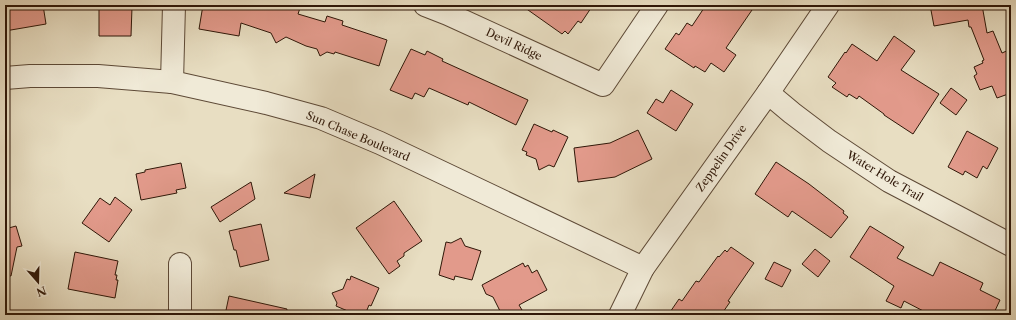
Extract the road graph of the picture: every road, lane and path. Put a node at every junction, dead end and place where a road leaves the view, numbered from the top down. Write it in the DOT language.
graph roads {
  1 [pos="174,5"];
  2 [pos="425,5"];
  3 [pos="657,5"];
  4 [pos="828,5"];
  5 [pos="5,78"];
  6 [pos="172,82"];
  7 [pos="768,93"];
  8 [pos="1009,239"];
  9 [pos="180,264"];
  10 [pos="643,268"];
  11 [pos="180,315"];
  12 [pos="620,315"];
  1 -- 6 [label="street"];
  2 -- 3 [label="street, Devil Ridge"];
  4 -- 7 [label="street, Zeppelin Drive"];
  5 -- 6 [label="street, Sun Chase Boulevard"];
  6 -- 10 [label="street, Sun Chase Boulevard"];
  7 -- 8 [label="street, Water Hole Trail"];
  7 -- 10 [label="street, Zeppelin Drive"];
  9 -- 11 [label="street"];
  10 -- 12 [label="street, Zeppelin Drive"];
}
